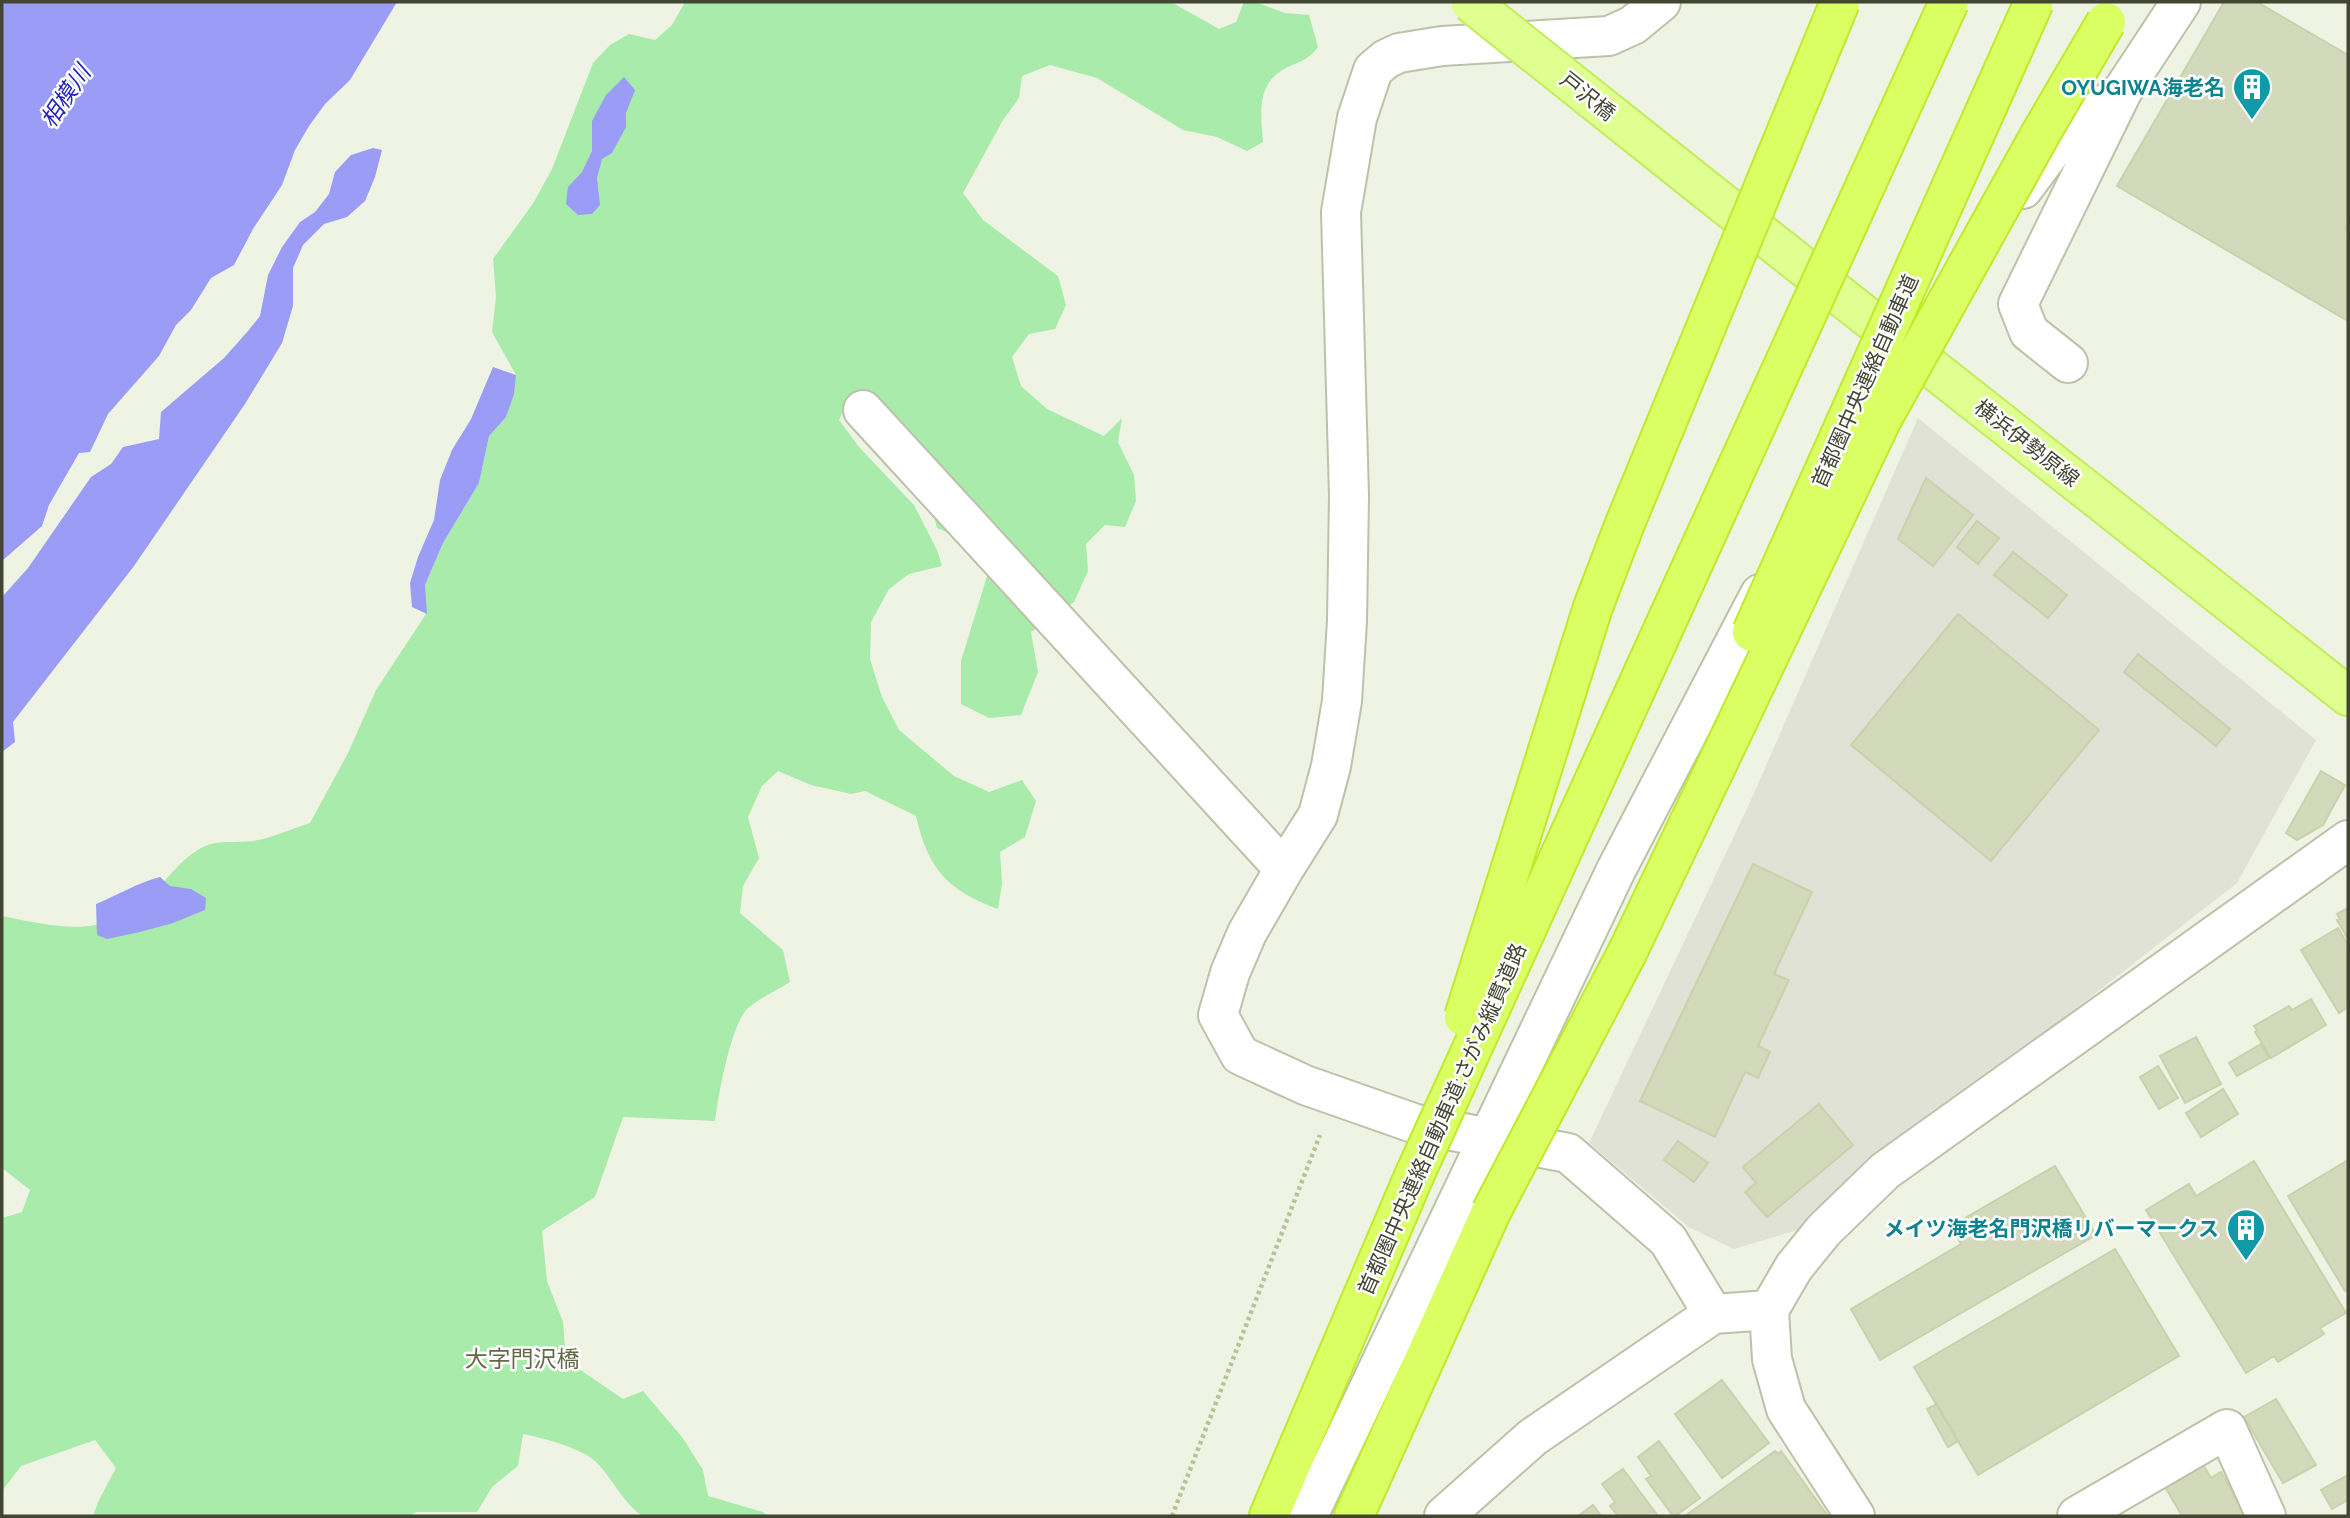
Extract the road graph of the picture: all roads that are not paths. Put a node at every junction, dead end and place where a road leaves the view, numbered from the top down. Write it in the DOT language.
graph roads {
  1 [pos="1470,2"];
  2 [pos="1661,2"];
  3 [pos="1840,2"];
  4 [pos="1949,2"];
  5 [pos="2034,2"];
  6 [pos="2120,2"];
  7 [pos="2181,2"];
  8 [pos="2123,90"];
  9 [pos="1706,190"];
  10 [pos="1909,348"];
  11 [pos="2068,363"];
  12 [pos="863,410"];
  13 [pos="2348,696"];
  14 [pos="2348,840"];
  15 [pos="1284,869"];
  16 [pos="1487,1138"];
  17 [pos="1414,1176"];
  18 [pos="1490,1212"];
  19 [pos="1769,1310"];
  20 [pos="1713,1314"];
  21 [pos="1269,1516"];
  22 [pos="1308,1516"];
  23 [pos="1354,1516"];
  24 [pos="1444,1516"];
  25 [pos="1856,1516"];
  26 [pos="2077,1516"];
  27 [pos="2266,1516"];
  1 -- 9 [label="main road, 戸沢橋, bridge"];
  2 -- 15 [label="street"];
  3 -- 17 [label="highway, bridge"];
  4 -- 17 [label="highway, 首都圏中央連絡自動車道;さがみ縦貫道路, bridge"];
  5 -- 18 [label="highway, 首都圏中央連絡自動車道, bridge"];
  6 -- 18 [label="highway, bridge"];
  7 -- 8 [label="street"];
  8 -- 10 [label="street"];
  8 -- 11 [label="street"];
  9 -- 10 [label="main road, 横浜伊勢原線"];
  10 -- 13 [label="main road, 横浜伊勢原線"];
  10 -- 16 [label="street"];
  12 -- 15 [label="street"];
  14 -- 19 [label="street"];
  15 -- 16 [label="street"];
  16 -- 20 [label="street"];
  16 -- 22 [label="street"];
  17 -- 21 [label="highway, 首都圏中央連絡自動車道;さがみ縦貫道路"];
  18 -- 23 [label="highway"];
  19 -- 20 [label="street"];
  19 -- 25 [label="street"];
  20 -- 24 [label="street"];
  26 -- 27 [label="street"];
}
